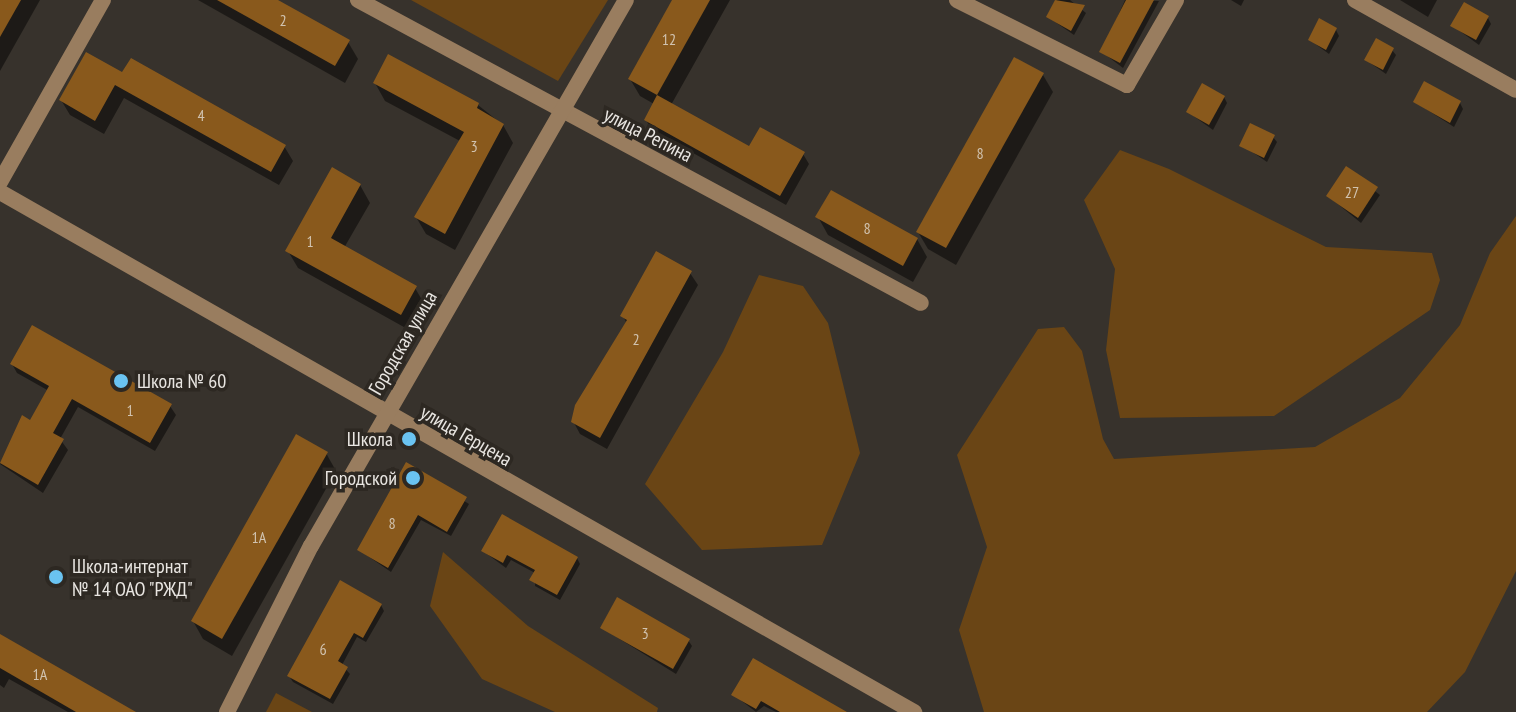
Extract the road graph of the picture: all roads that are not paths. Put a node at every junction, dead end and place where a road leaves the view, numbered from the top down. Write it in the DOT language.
graph roads {
  1 [pos="103,0"];
  2 [pos="358,0"];
  3 [pos="626,0"];
  4 [pos="957,0"];
  5 [pos="1176,0"];
  6 [pos="1355,0"];
  7 [pos="1516,90"];
  8 [pos="561,112"];
  9 [pos="0,182"];
  10 [pos="0,192"];
  11 [pos="921,303"];
  12 [pos="386,413"];
  13 [pos="227,712"];
  14 [pos="914,712"];
  1 -- 9 [label="street"];
  2 -- 8 [label="street, улица Репина"];
  3 -- 8 [label="street, Городская улица"];
  4 -- 5 [label="street"];
  6 -- 7 [label="street"];
  8 -- 11 [label="street, улица Репина"];
  8 -- 12 [label="street, Городская улица"];
  10 -- 12 [label="street, улица Герцена"];
  12 -- 13 [label="street, Городская улица"];
  12 -- 14 [label="street, улица Герцена"];
}
